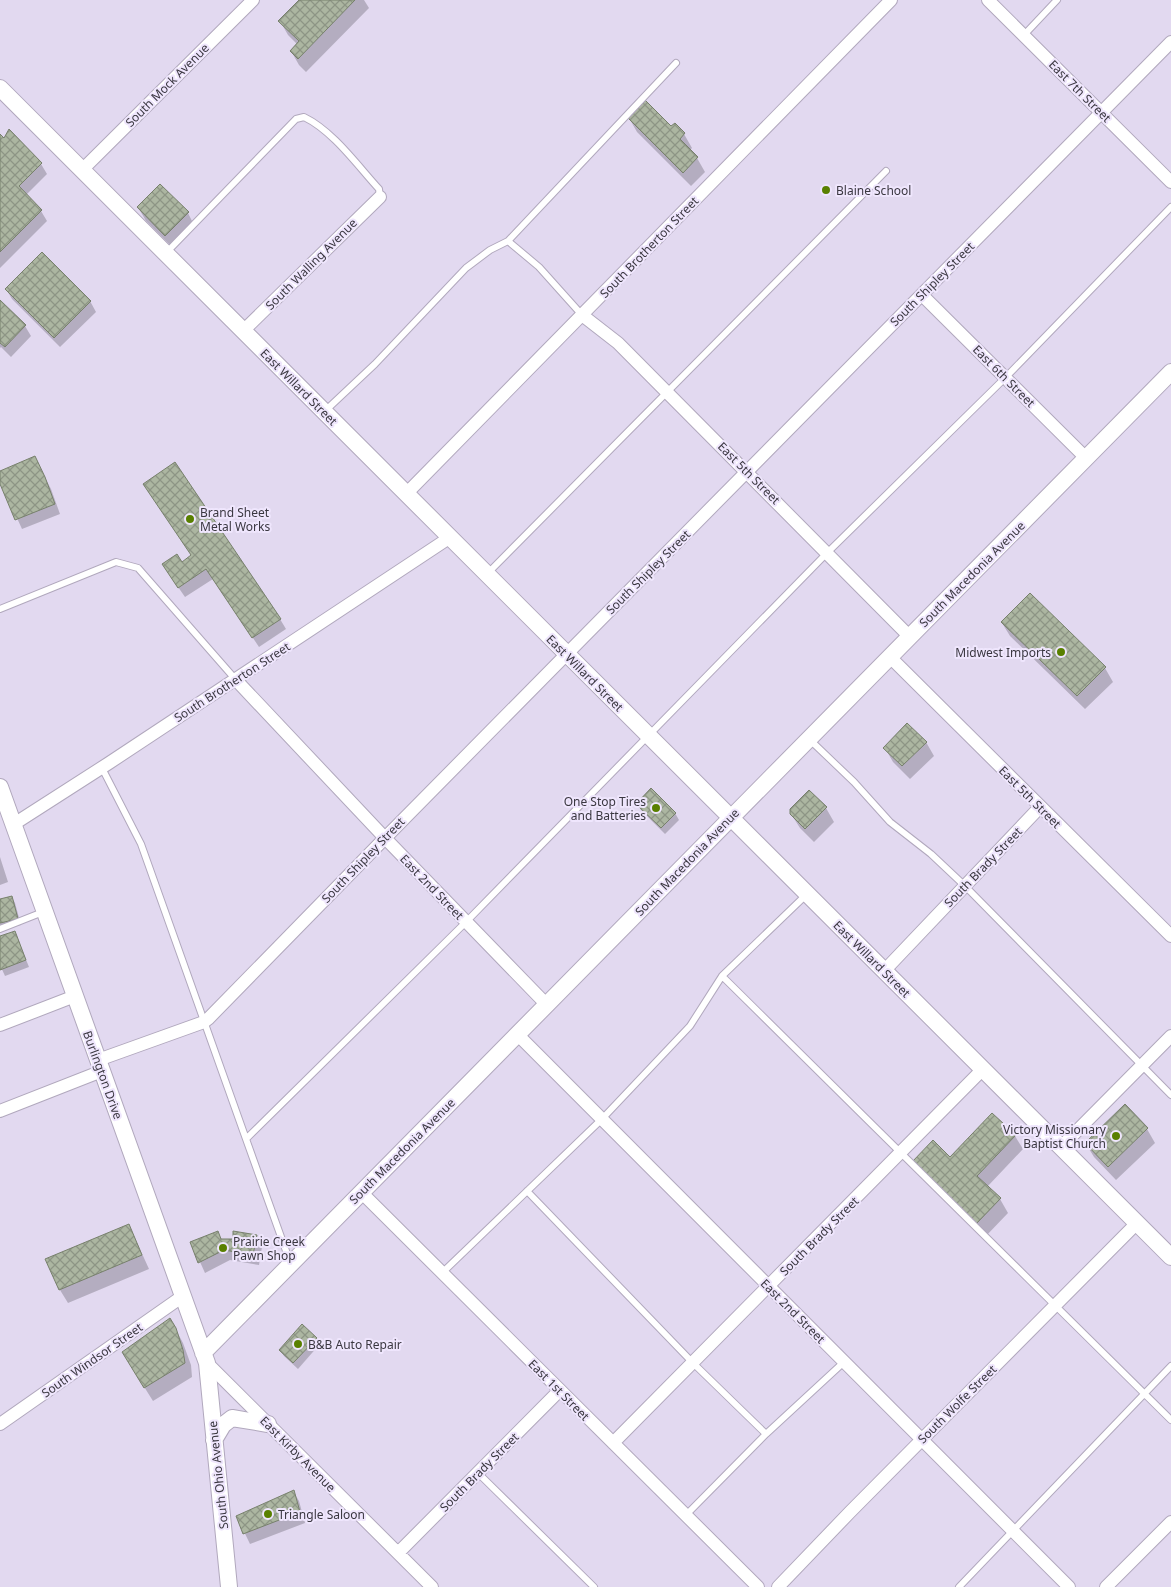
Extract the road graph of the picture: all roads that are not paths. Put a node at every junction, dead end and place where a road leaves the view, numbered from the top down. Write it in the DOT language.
graph roads {
  1 [pos="253,0"];
  2 [pos="891,0"];
  3 [pos="988,0"];
  4 [pos="1057,0"];
  5 [pos="1024,35"];
  6 [pos="1171,42"];
  7 [pos="676,63"];
  8 [pos="0,88"];
  9 [pos="1101,112"];
  10 [pos="82,170"];
  11 [pos="886,171"];
  12 [pos="1171,182"];
  13 [pos="380,197"];
  14 [pos="1171,207"];
  15 [pos="508,241"];
  16 [pos="165,254"];
  17 [pos="922,295"];
  18 [pos="582,315"];
  19 [pos="243,331"];
  20 [pos="1171,372"];
  21 [pos="1006,377"];
  22 [pos="668,392"];
  23 [pos="324,412"];
  24 [pos="1086,458"];
  25 [pos="747,471"];
  26 [pos="406,494"];
  27 [pos="449,538"];
  28 [pos="827,553"];
  29 [pos="486,574"];
  30 [pos="0,609"];
  31 [pos="910,637"];
  32 [pos="567,654"];
  33 [pos="890,657"];
  34 [pos="236,680"];
  35 [pos="649,736"];
  36 [pos="809,739"];
  37 [pos="102,768"];
  38 [pos="0,787"];
  39 [pos="1040,807"];
  40 [pos="731,818"];
  41 [pos="8,820"];
  42 [pos="384,838"];
  43 [pos="965,886"];
  44 [pos="807,894"];
  45 [pos="45,911"];
  46 [pos="466,922"];
  47 [pos="0,929"];
  48 [pos="1171,936"];
  49 [pos="884,971"];
  50 [pos="722,976"];
  51 [pos="75,996"];
  52 [pos="547,1005"];
  53 [pos="204,1022"];
  54 [pos="0,1025"];
  55 [pos="517,1034"];
  56 [pos="1171,1036"];
  57 [pos="1142,1065"];
  58 [pos="100,1066"];
  59 [pos="982,1070"];
  60 [pos="1171,1095"];
  61 [pos="0,1111"];
  62 [pos="602,1119"];
  63 [pos="246,1139"];
  64 [pos="1061,1146"];
  65 [pos="901,1153"];
  66 [pos="526,1191"];
  67 [pos="361,1192"];
  68 [pos="1137,1223"];
  69 [pos="1171,1257"];
  70 [pos="290,1264"];
  71 [pos="442,1273"];
  72 [pos="769,1286"];
  73 [pos="184,1296"];
  74 [pos="1055,1305"];
  75 [pos="205,1358"];
  76 [pos="844,1362"];
  77 [pos="693,1363"];
  78 [pos="1171,1366"];
  79 [pos="560,1390"];
  80 [pos="1145,1394"];
  81 [pos="1171,1420"];
  82 [pos="0,1424"];
  83 [pos="268,1424"];
  84 [pos="766,1434"];
  85 [pos="214,1440"];
  86 [pos="922,1440"];
  87 [pos="613,1443"];
  88 [pos="478,1472"];
  89 [pos="686,1515"];
  90 [pos="1171,1522"];
  91 [pos="1012,1531"];
  92 [pos="398,1554"];
  93 [pos="229,1587"];
  94 [pos="432,1587"];
  95 [pos="594,1587"];
  96 [pos="758,1587"];
  97 [pos="778,1587"];
  98 [pos="958,1587"];
  99 [pos="1069,1587"];
  100 [pos="1106,1587"];
  1 -- 10 [label="street, South Mock Avenue"];
  2 -- 18 [label="street, South Brotherton Street"];
  3 -- 5 [label="street, East 7th Street"];
  4 -- 5 [label="lane"];
  5 -- 9 [label="street, East 7th Street"];
  6 -- 9 [label="street, South Shipley Street"];
  7 -- 15 [label="lane"];
  8 -- 10 [label="street, East Willard Street"];
  9 -- 12 [label="street, East 7th Street"];
  9 -- 17 [label="street, South Shipley Street"];
  10 -- 16 [label="street, East Willard Street"];
  11 -- 22 [label="lane"];
  13 -- 16 [label="lane"];
  13 -- 19 [label="street, South Walling Avenue"];
  14 -- 21 [label="lane"];
  15 -- 18 [label="lane"];
  15 -- 23 [label="lane"];
  16 -- 19 [label="street, East Willard Street"];
  17 -- 21 [label="street, East 6th Street"];
  17 -- 25 [label="street, South Shipley Street"];
  18 -- 22 [label="street, East 5th Street"];
  18 -- 26 [label="street, South Brotherton Street"];
  19 -- 23 [label="street, East Willard Street"];
  20 -- 24 [label="street, South Macedonia Avenue"];
  21 -- 24 [label="street, East 6th Street"];
  21 -- 28 [label="lane"];
  22 -- 25 [label="street, East 5th Street"];
  22 -- 29 [label="lane"];
  23 -- 26 [label="street, East Willard Street"];
  24 -- 31 [label="street, South Macedonia Avenue"];
  25 -- 28 [label="street, East 5th Street"];
  25 -- 32 [label="street, South Shipley Street"];
  26 -- 27 [label="street, East Willard Street"];
  27 -- 29 [label="street, East Willard Street"];
  27 -- 34 [label="street, South Brotherton Street"];
  28 -- 31 [label="street, East 5th Street"];
  28 -- 35 [label="lane"];
  29 -- 32 [label="street, East Willard Street"];
  30 -- 34 [label="lane"];
  31 -- 33 [label="street, South Macedonia Avenue"];
  32 -- 35 [label="street, East Willard Street"];
  32 -- 42 [label="street, South Shipley Street"];
  33 -- 36 [label="street, South Macedonia Avenue"];
  33 -- 39 [label="street, East 5th Street"];
  34 -- 37 [label="street, South Brotherton Street"];
  34 -- 42 [label="street, East 2nd Street"];
  35 -- 40 [label="street, East Willard Street"];
  35 -- 46 [label="lane"];
  36 -- 40 [label="street, South Macedonia Avenue"];
  36 -- 43 [label="lane"];
  37 -- 41 [label="street, South Brotherton Street"];
  37 -- 53 [label="lane"];
  38 -- 41 [label="street, Burlington Drive"];
  39 -- 43 [label="street, South Brady Street"];
  39 -- 48 [label="street, East 5th Street"];
  40 -- 44 [label="street, East Willard Street"];
  40 -- 52 [label="street, South Macedonia Avenue"];
  41 -- 45 [label="street, Burlington Drive"];
  42 -- 46 [label="street, East 2nd Street"];
  42 -- 53 [label="street, South Shipley Street"];
  43 -- 49 [label="street, South Brady Street"];
  43 -- 57 [label="lane"];
  44 -- 49 [label="street, East Willard Street"];
  44 -- 50 [label="lane"];
  45 -- 47 [label="lane"];
  45 -- 51 [label="street, Burlington Drive"];
  46 -- 52 [label="street, East 2nd Street"];
  46 -- 63 [label="lane"];
  49 -- 59 [label="street, East Willard Street"];
  50 -- 62 [label="lane"];
  50 -- 65 [label="lane"];
  51 -- 54 [label="street"];
  51 -- 58 [label="street, Burlington Drive"];
  52 -- 55 [label="street, South Macedonia Avenue"];
  53 -- 58 [label="street, South Shipley Street"];
  53 -- 63 [label="lane"];
  55 -- 62 [label="street, East 2nd Street"];
  55 -- 67 [label="street, South Macedonia Avenue"];
  56 -- 57 [label="street"];
  57 -- 60 [label="lane"];
  57 -- 64 [label="street"];
  58 -- 61 [label="street, South Shipley Street"];
  58 -- 73 [label="street, Burlington Drive"];
  59 -- 64 [label="street, East Willard Street"];
  59 -- 65 [label="street, South Brady Street"];
  62 -- 66 [label="lane"];
  62 -- 72 [label="street, East 2nd Street"];
  63 -- 70 [label="lane"];
  64 -- 68 [label="street, East Willard Street"];
  65 -- 72 [label="street, South Brady Street"];
  65 -- 74 [label="lane"];
  66 -- 71 [label="lane"];
  66 -- 77 [label="lane"];
  67 -- 70 [label="street, South Macedonia Avenue"];
  67 -- 71 [label="street, East 1st Street"];
  68 -- 69 [label="street, East Willard Street"];
  68 -- 74 [label="street, South Wolfe Street"];
  70 -- 75 [label="street, South Macedonia Avenue"];
  71 -- 79 [label="street, East 1st Street"];
  72 -- 76 [label="street, East 2nd Street"];
  72 -- 77 [label="street, South Brady Street"];
  73 -- 75 [label="street, Burlington Drive"];
  73 -- 82 [label="street, South Windsor Street"];
  74 -- 80 [label="lane"];
  74 -- 86 [label="street, South Wolfe Street"];
  75 -- 83 [label="street, East Kirby Avenue"];
  75 -- 85 [label="street, South Ohio Avenue"];
  76 -- 84 [label="lane"];
  76 -- 86 [label="street, East 2nd Street"];
  77 -- 84 [label="lane"];
  77 -- 87 [label="street, South Brady Street"];
  78 -- 80 [label="lane"];
  79 -- 87 [label="street, East 1st Street"];
  79 -- 88 [label="street, South Brady Street"];
  80 -- 81 [label="lane"];
  80 -- 91 [label="lane"];
  83 -- 85 [label="street"];
  83 -- 92 [label="street, East Kirby Avenue"];
  84 -- 89 [label="lane"];
  85 -- 93 [label="street, South Ohio Avenue"];
  86 -- 91 [label="street, East 2nd Street"];
  86 -- 97 [label="street, South Wolfe Street"];
  87 -- 89 [label="street, East 1st Street"];
  88 -- 92 [label="street, South Brady Street"];
  88 -- 95 [label="lane"];
  89 -- 96 [label="street, East 1st Street"];
  90 -- 100 [label="street"];
  91 -- 98 [label="lane"];
  91 -- 99 [label="street, East 2nd Street"];
  92 -- 94 [label="street, East Kirby Avenue"];
}
